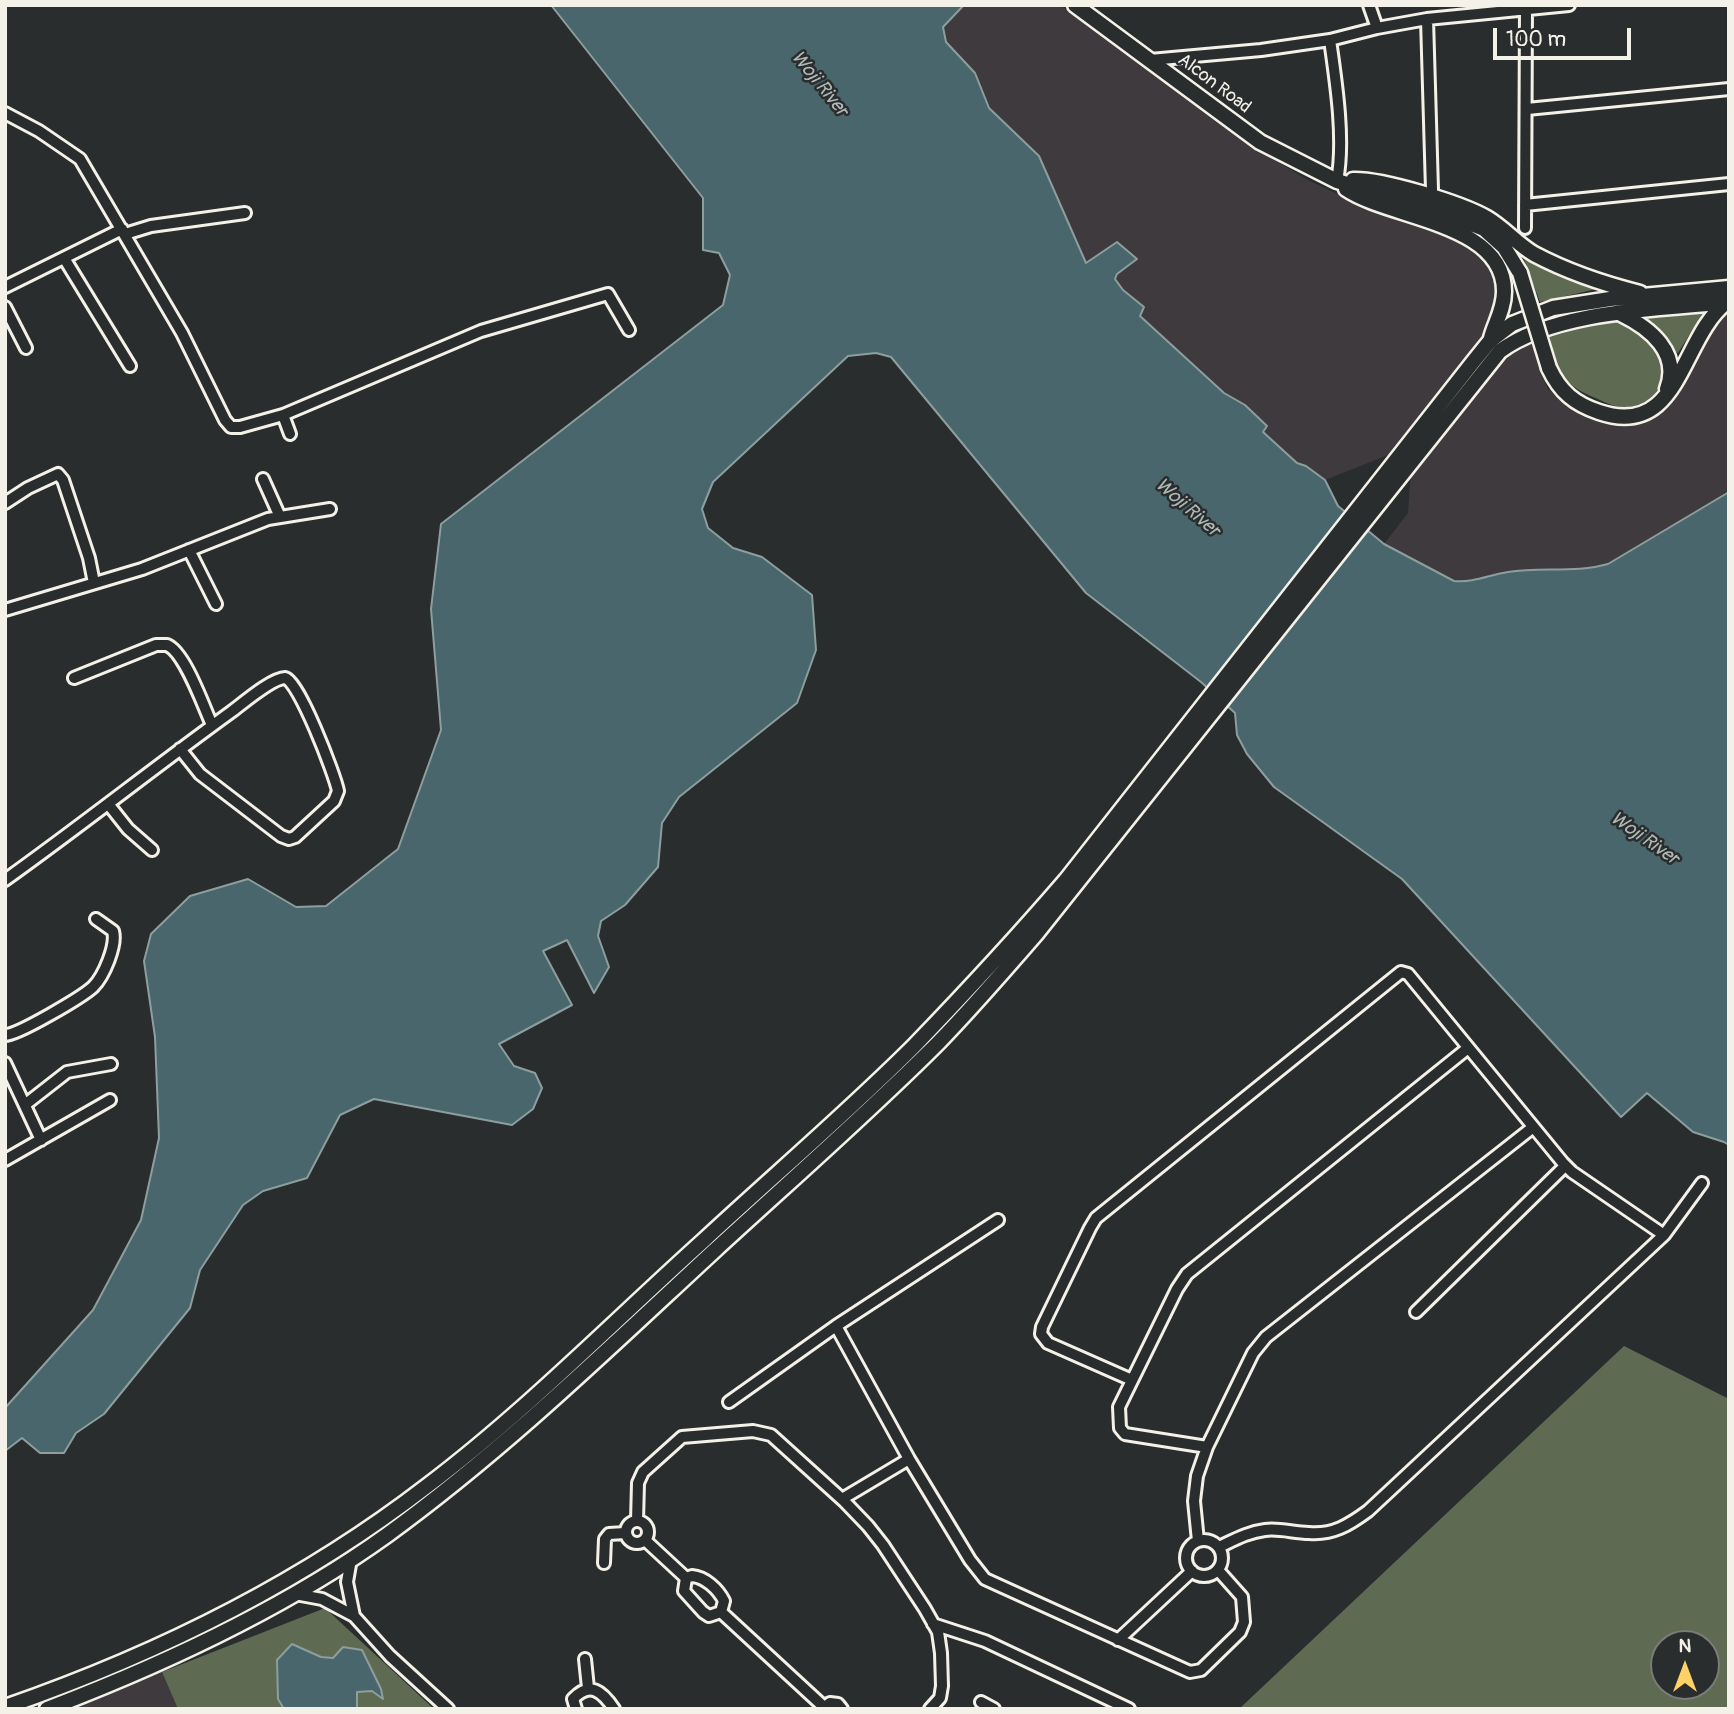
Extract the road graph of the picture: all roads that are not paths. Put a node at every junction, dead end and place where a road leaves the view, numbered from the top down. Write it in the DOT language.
graph roads {
  1 [pos="1075,5"];
  2 [pos="1369,5"];
  3 [pos="1569,5"];
  4 [pos="1510,8"];
  5 [pos="1526,9"];
  6 [pos="1427,19"];
  7 [pos="1377,28"];
  8 [pos="1330,40"];
  9 [pos="1150,60"];
  10 [pos="1729,89"];
  11 [pos="1527,109"];
  12 [pos="5,113"];
  13 [pos="1338,181"];
  14 [pos="1729,184"];
  15 [pos="1432,190"];
  16 [pos="1525,205"];
  17 [pos="245,214"];
  18 [pos="1525,228"];
  19 [pos="124,232"];
  20 [pos="64,258"];
  21 [pos="5,287"];
  22 [pos="1652,296"];
  23 [pos="1728,297"];
  24 [pos="5,307"];
  25 [pos="1619,314"];
  26 [pos="629,330"];
  27 [pos="1490,341"];
  28 [pos="26,348"];
  29 [pos="130,366"];
  30 [pos="1662,401"];
  31 [pos="283,415"];
  32 [pos="290,434"];
  33 [pos="1405,459"];
  34 [pos="263,479"];
  35 [pos="5,503"];
  36 [pos="330,509"];
  37 [pos="280,517"];
  38 [pos="189,550"];
  39 [pos="94,583"];
  40 [pos="216,604"];
  41 [pos="5,610"];
  42 [pos="74,678"];
  43 [pos="1199,719"];
  44 [pos="212,725"];
  45 [pos="180,749"];
  46 [pos="109,805"];
  47 [pos="152,850"];
  48 [pos="5,880"];
  49 [pos="96,919"];
  50 [pos="5,1035"];
  51 [pos="1468,1048"];
  52 [pos="5,1063"];
  53 [pos="111,1064"];
  54 [pos="110,1100"];
  55 [pos="26,1104"];
  56 [pos="1532,1128"];
  57 [pos="41,1140"];
  58 [pos="5,1160"];
  59 [pos="1565,1166"];
  60 [pos="1702,1183"];
  61 [pos="998,1220"];
  62 [pos="1664,1235"];
  63 [pos="1416,1312"];
  64 [pos="836,1326"];
  65 [pos="1132,1380"];
  66 [pos="729,1402"];
  67 [pos="1207,1447"];
  68 [pos="909,1459"];
  69 [pos="842,1499"];
  70 [pos="637,1521"];
  71 [pos="625,1533"];
  72 [pos="645,1540"];
  73 [pos="1198,1542"];
  74 [pos="1219,1547"];
  75 [pos="351,1559"];
  76 [pos="604,1563"];
  77 [pos="1218,1570"];
  78 [pos="1192,1571"];
  79 [pos="686,1578"];
  80 [pos="295,1594"];
  81 [pos="721,1612"];
  82 [pos="354,1616"];
  83 [pos="933,1623"];
  84 [pos="1118,1640"];
  85 [pos="585,1659"];
  86 [pos="588,1688"];
  87 [pos="981,1702"];
  88 [pos="5,1707"];
  89 [pos="823,1708"];
  90 [pos="47,1709"];
  91 [pos="448,1709"];
  92 [pos="576,1709"];
  93 [pos="614,1709"];
  94 [pos="842,1709"];
  95 [pos="930,1709"];
  96 [pos="995,1709"];
  97 [pos="1129,1709"];
  1 -- 9 [label="main road, Alcon Road"];
  2 -- 7 [label="street"];
  3 -- 5 [label="street"];
  4 -- 5 [label="street"];
  4 -- 6 [label="street"];
  5 -- 11 [label="street"];
  6 -- 7 [label="street"];
  6 -- 15 [label="street"];
  7 -- 8 [label="street"];
  8 -- 9 [label="street"];
  8 -- 13 [label="street"];
  9 -- 13 [label="main road, Alcon Road"];
  10 -- 11 [label="street"];
  11 -- 16 [label="street"];
  12 -- 19 [label="street"];
  13 -- 22 [label="main road"];
  13 -- 27 [label="main road"];
  13 -- 30 [label="main road, bridge"];
  14 -- 16 [label="street"];
  16 -- 18 [label="street"];
  17 -- 19 [label="street"];
  19 -- 20 [label="street"];
  19 -- 31 [label="street"];
  20 -- 21 [label="street"];
  20 -- 29 [label="street"];
  22 -- 23 [label="main road"];
  22 -- 27 [label="main road"];
  23 -- 25 [label="main road"];
  23 -- 30 [label="main road"];
  24 -- 28 [label="street"];
  25 -- 30 [label="main road"];
  25 -- 33 [label="main road"];
  26 -- 31 [label="street"];
  27 -- 33 [label="main road"];
  31 -- 32 [label="street"];
  33 -- 43 [label="main road"];
  34 -- 37 [label="street"];
  35 -- 39 [label="street"];
  36 -- 37 [label="street"];
  37 -- 38 [label="street"];
  38 -- 39 [label="street"];
  38 -- 40 [label="street"];
  39 -- 41 [label="street"];
  42 -- 44 [label="street"];
  43 -- 75 [label="main road"];
  43 -- 88 [label="main road"];
  44 -- 45 [label="street"];
  44 -- 45 [label="street"];
  45 -- 46 [label="street"];
  46 -- 47 [label="street"];
  46 -- 48 [label="street"];
  49 -- 50 [label="street"];
  51 -- 56 [label="street"];
  51 -- 65 [label="street"];
  51 -- 65 [label="street"];
  52 -- 55 [label="street"];
  53 -- 55 [label="street"];
  54 -- 57 [label="street"];
  55 -- 57 [label="street"];
  56 -- 59 [label="street"];
  56 -- 67 [label="street"];
  57 -- 58 [label="street"];
  59 -- 62 [label="street"];
  59 -- 63 [label="street"];
  60 -- 62 [label="street"];
  61 -- 64 [label="street"];
  62 -- 74 [label="street"];
  64 -- 66 [label="street"];
  64 -- 68 [label="street"];
  65 -- 67 [label="street"];
  67 -- 73 [label="street"];
  68 -- 69 [label="street"];
  68 -- 84 [label="street"];
  69 -- 70 [label="street"];
  69 -- 83 [label="street"];
  70 -- 71 [label="street"];
  70 -- 72 [label="street"];
  71 -- 72 [label="street"];
  71 -- 76 [label="street"];
  72 -- 79 [label="street"];
  73 -- 74 [label="street"];
  73 -- 78 [label="street"];
  74 -- 77 [label="street"];
  75 -- 80 [label="main road"];
  75 -- 82 [label="street"];
  77 -- 78 [label="street"];
  77 -- 84 [label="street"];
  78 -- 84 [label="street"];
  79 -- 81 [label="street"];
  79 -- 81 [label="street"];
  80 -- 82 [label="street"];
  80 -- 90 [label="main road"];
  81 -- 89 [label="street"];
  82 -- 91 [label="street"];
  83 -- 95 [label="street"];
  83 -- 97 [label="street"];
  85 -- 86 [label="street"];
  86 -- 92 [label="street"];
  86 -- 93 [label="street"];
  87 -- 96 [label="street"];
  89 -- 94 [label="street"];
}
